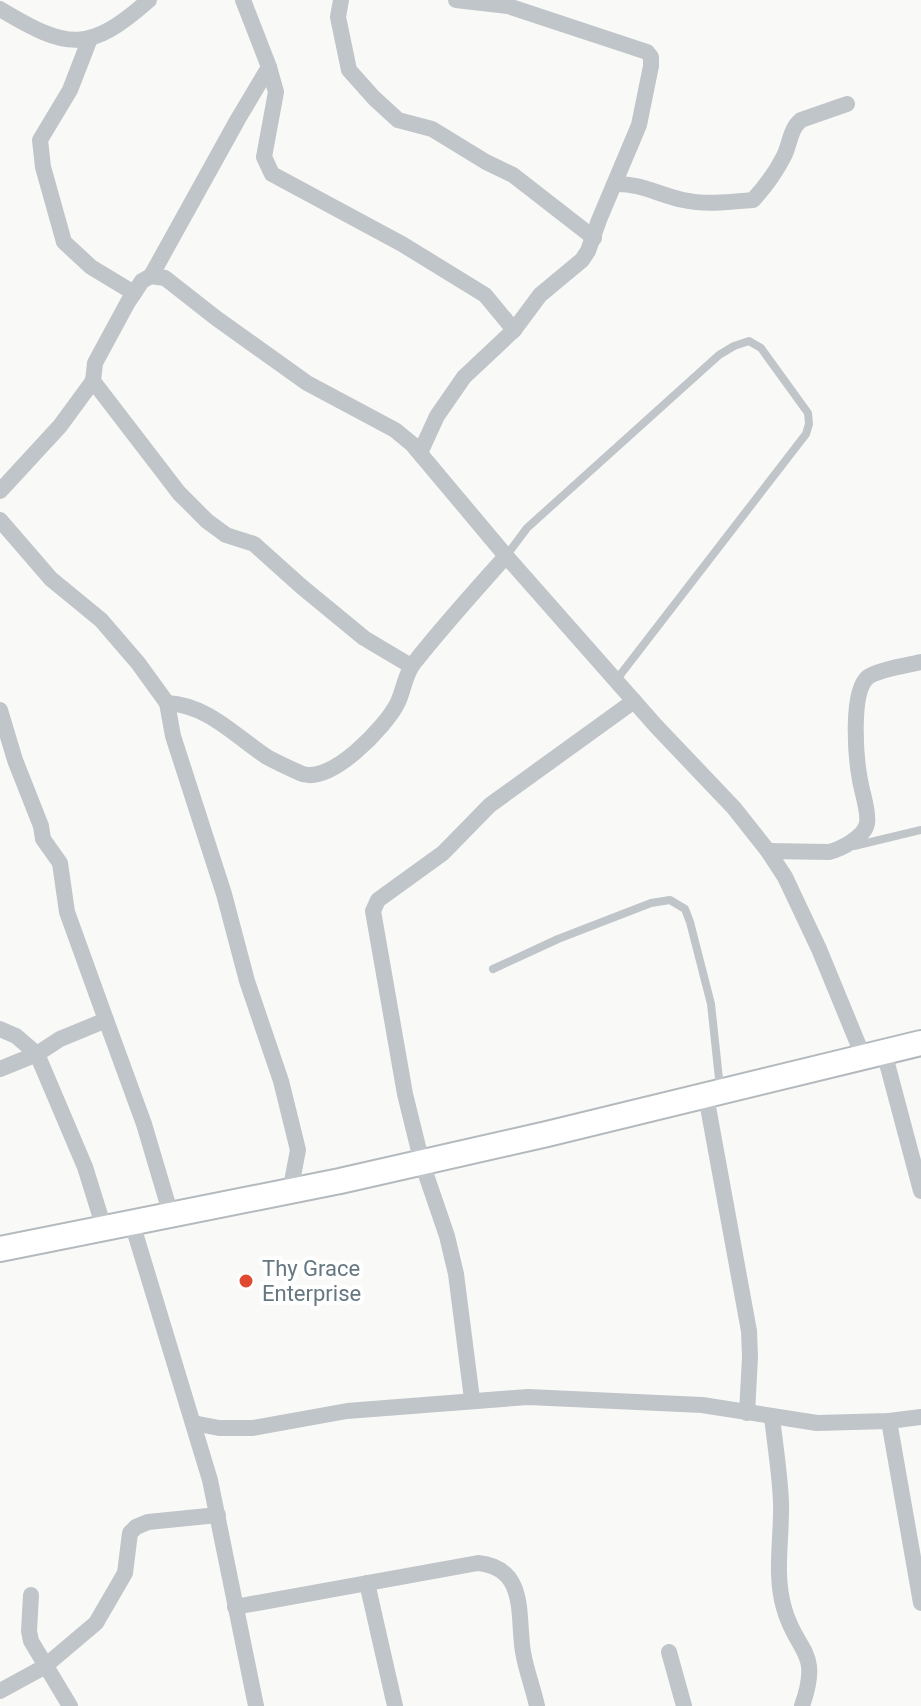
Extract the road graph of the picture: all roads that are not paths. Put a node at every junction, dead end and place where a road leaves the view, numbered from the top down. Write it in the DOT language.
graph roads {
  1 [pos="149,0"];
  2 [pos="243,0"];
  3 [pos="341,0"];
  4 [pos="456,0"];
  5 [pos="0,9"];
  6 [pos="89,41"];
  7 [pos="269,67"];
  8 [pos="847,104"];
  9 [pos="615,184"];
  10 [pos="594,238"];
  11 [pos="151,276"];
  12 [pos="134,293"];
  13 [pos="514,330"];
  14 [pos="93,381"];
  15 [pos="420,453"];
  16 [pos="0,491"];
  17 [pos="0,520"];
  18 [pos="506,556"];
  19 [pos="921,662"];
  20 [pos="411,666"];
  21 [pos="617,679"];
  22 [pos="634,701"];
  23 [pos="167,703"];
  24 [pos="2,717"];
  25 [pos="0,750"];
  26 [pos="921,830"];
  27 [pos="837,850"];
  28 [pos="768,851"];
  29 [pos="493,969"];
  30 [pos="106,1020"];
  31 [pos="0,1029"];
  32 [pos="921,1043"];
  33 [pos="37,1054"];
  34 [pos="874,1054"];
  35 [pos="0,1069"];
  36 [pos="713,1094"];
  37 [pos="422,1163"];
  38 [pos="921,1191"];
  39 [pos="290,1192"];
  40 [pos="171,1215"];
  41 [pos="132,1223"];
  42 [pos="104,1228"];
  43 [pos="0,1249"];
  44 [pos="472,1399"];
  45 [pos="747,1413"];
  46 [pos="772,1417"];
  47 [pos="921,1417"];
  48 [pos="889,1421"];
  49 [pos="193,1423"];
  50 [pos="218,1515"];
  51 [pos="367,1583"];
  52 [pos="31,1595"];
  53 [pos="921,1603"];
  54 [pos="235,1607"];
  55 [pos="669,1652"];
  56 [pos="44,1667"];
  57 [pos="0,1691"];
  58 [pos="70,1706"];
  59 [pos="256,1706"];
  60 [pos="395,1706"];
  61 [pos="537,1706"];
  62 [pos="684,1706"];
  63 [pos="802,1706"];
  1 -- 6 [label="street"];
  2 -- 7 [label="street"];
  3 -- 10 [label="street"];
  4 -- 9 [label="street"];
  5 -- 6 [label="street"];
  6 -- 12 [label="street"];
  7 -- 11 [label="street"];
  7 -- 13 [label="street"];
  8 -- 9 [label="street"];
  9 -- 10 [label="street"];
  10 -- 13 [label="street"];
  11 -- 12 [label="street"];
  11 -- 15 [label="street"];
  12 -- 14 [label="street"];
  13 -- 15 [label="street"];
  14 -- 16 [label="street"];
  14 -- 20 [label="street"];
  15 -- 18 [label="street"];
  17 -- 23 [label="street"];
  18 -- 20 [label="street"];
  18 -- 21 [label="street"];
  18 -- 21 [label="lane"];
  19 -- 27 [label="street"];
  20 -- 23 [label="street"];
  21 -- 22 [label="street"];
  22 -- 28 [label="street"];
  22 -- 37 [label="street"];
  23 -- 39 [label="street"];
  24 -- 25 [label="street"];
  24 -- 30 [label="street"];
  26 -- 27 [label="lane"];
  27 -- 28 [label="street"];
  28 -- 34 [label="street"];
  29 -- 36 [label="lane"];
  30 -- 33 [label="street"];
  30 -- 40 [label="street"];
  31 -- 33 [label="street"];
  32 -- 34 [label="street"];
  33 -- 35 [label="street"];
  33 -- 42 [label="street"];
  34 -- 36 [label="street"];
  34 -- 38 [label="street"];
  36 -- 37 [label="street"];
  36 -- 45 [label="street"];
  37 -- 39 [label="street"];
  37 -- 44 [label="street"];
  39 -- 40 [label="street"];
  40 -- 41 [label="street"];
  41 -- 42 [label="street"];
  41 -- 49 [label="street"];
  42 -- 43 [label="street"];
  44 -- 45 [label="street"];
  44 -- 49 [label="street"];
  45 -- 46 [label="street"];
  46 -- 48 [label="street"];
  46 -- 63 [label="street"];
  47 -- 48 [label="street"];
  48 -- 53 [label="street"];
  49 -- 50 [label="street"];
  50 -- 54 [label="street"];
  50 -- 56 [label="street"];
  51 -- 54 [label="street"];
  51 -- 60 [label="street"];
  51 -- 61 [label="street"];
  52 -- 56 [label="street"];
  54 -- 59 [label="street"];
  55 -- 62 [label="street"];
  56 -- 57 [label="street"];
  56 -- 58 [label="street"];
}
